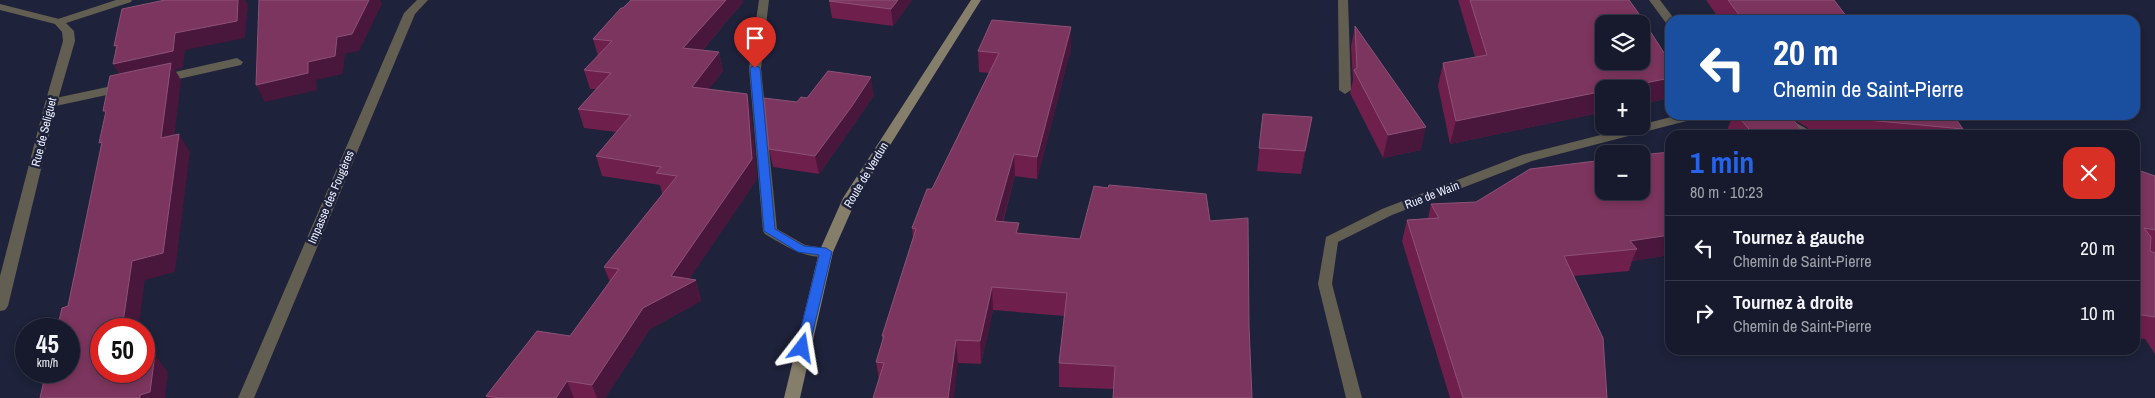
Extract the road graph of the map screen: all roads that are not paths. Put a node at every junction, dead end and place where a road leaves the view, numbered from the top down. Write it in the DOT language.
graph roads {
  1 [pos="127,0"];
  2 [pos="423,0"];
  3 [pos="764,0"];
  4 [pos="976,0"];
  5 [pos="1343,0"];
  6 [pos="1654,0"];
  7 [pos="0,7"];
  8 [pos="1665,15"];
  9 [pos="59,22"];
  10 [pos="237,62"];
  11 [pos="153,81"];
  12 [pos="134,85"];
  13 [pos="1345,90"];
  14 [pos="51,103"];
  15 [pos="1675,120"];
  16 [pos="1782,120"];
  17 [pos="1802,130"];
  18 [pos="826,252"];
  19 [pos="0,306"];
  20 [pos="246,398"];
  21 [pos="792,398"];
  22 [pos="1354,398"];
  1 -- 9 [label="lane"];
  2 -- 20 [label="lane, Impasse des Fougères"];
  3 -- 18 [label="street"];
  4 -- 18 [label="main road, Route de Verdun"];
  5 -- 13 [label="lane"];
  6 -- 8 [label="street"];
  7 -- 9 [label="street"];
  9 -- 14 [label="street, Rue de Seliguet"];
  10 -- 11 [label="street"];
  12 -- 14 [label="street"];
  14 -- 19 [label="street, Rue de Seliguet"];
  15 -- 22 [label="street, Rue de Wain"];
  16 -- 17 [label="street"];
  18 -- 21 [label="main road, Route de Verdun"];
}
